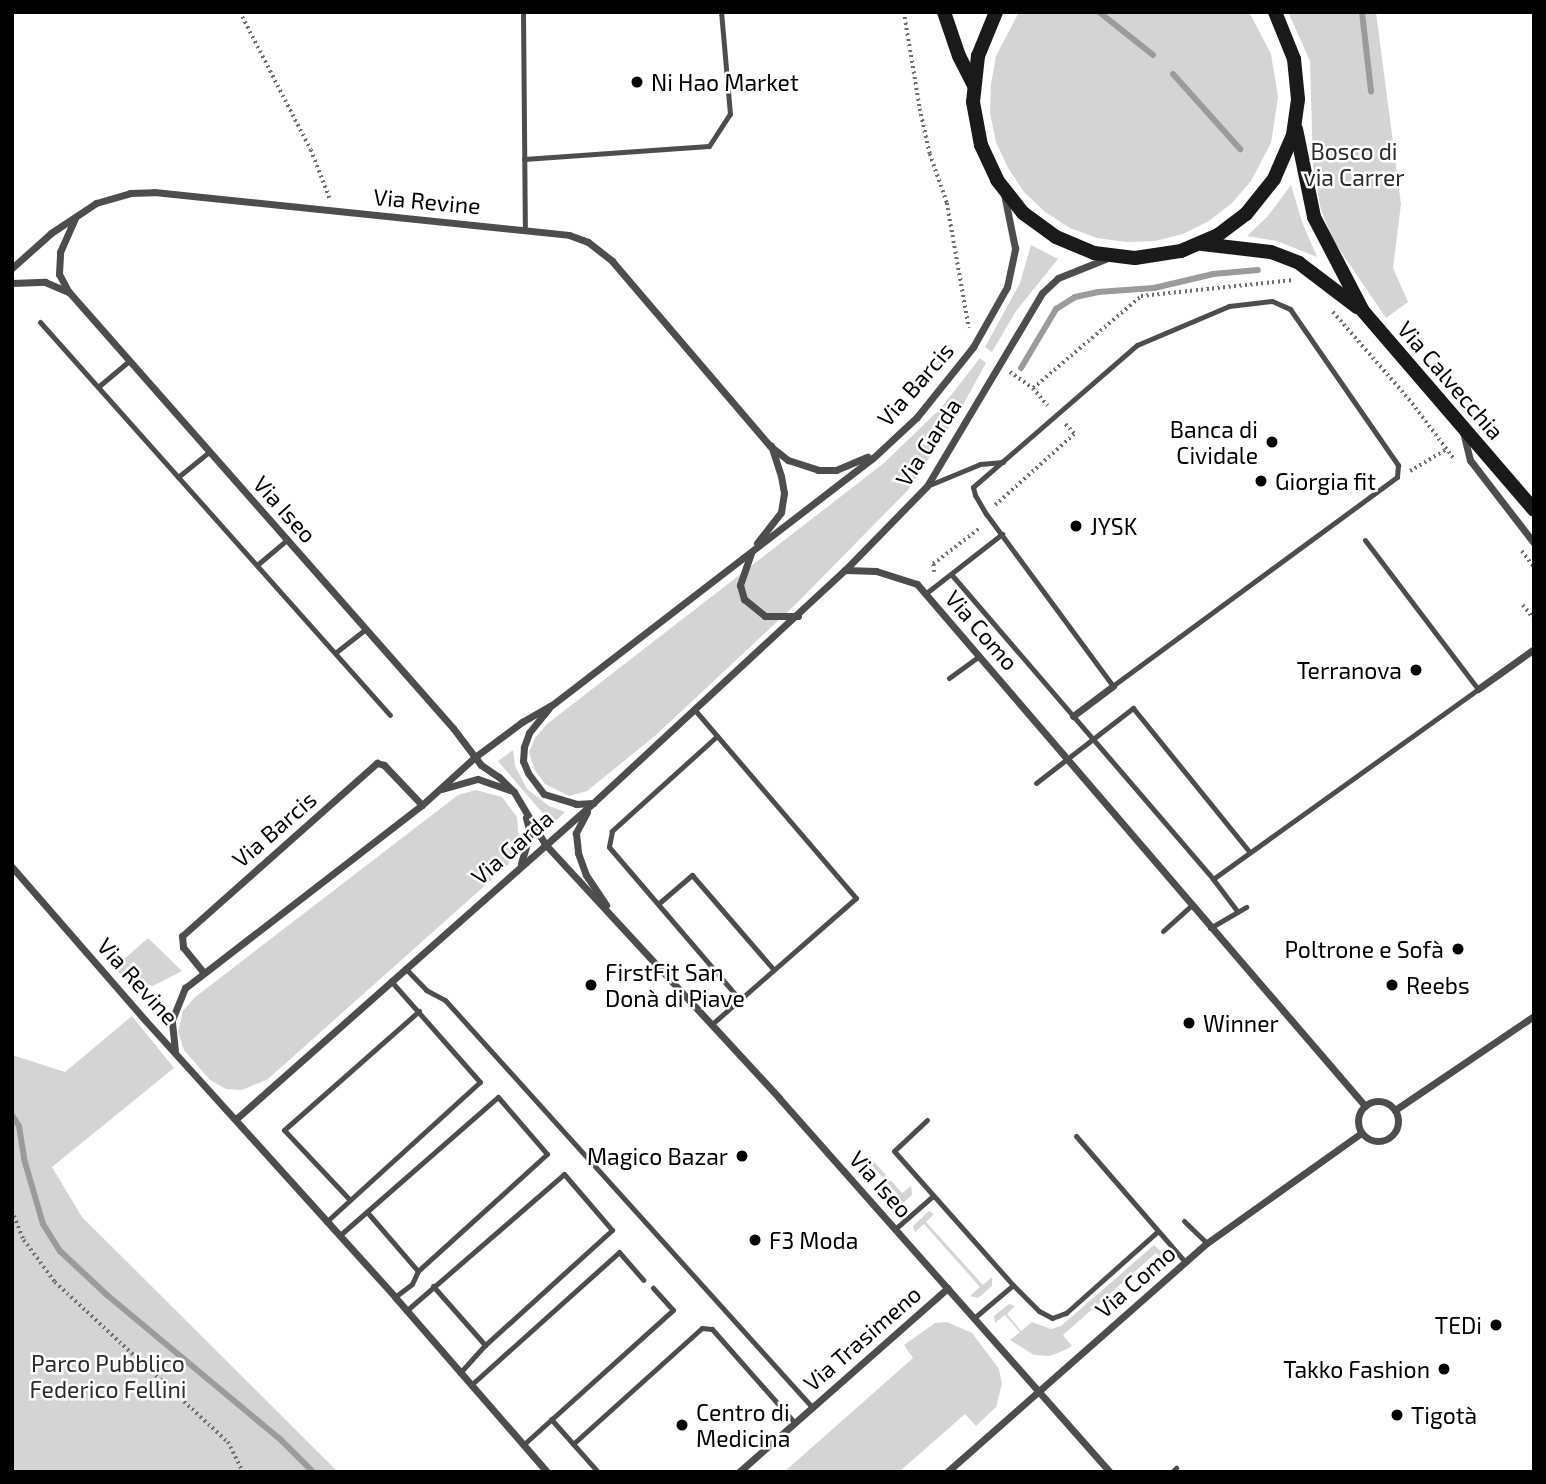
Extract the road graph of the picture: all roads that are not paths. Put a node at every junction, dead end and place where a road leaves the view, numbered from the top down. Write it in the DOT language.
graph roads {
  1 [pos="523,12"];
  2 [pos="721,12"];
  3 [pos="944,12"];
  4 [pos="996,12"];
  5 [pos="1275,12"];
  6 [pos="974,85"];
  7 [pos="1295,124"];
  8 [pos="524,159"];
  9 [pos="1003,190"];
  10 [pos="76,217"];
  11 [pos="525,230"];
  12 [pos="1200,244"];
  13 [pos="1114,257"];
  14 [pos="12,268"];
  15 [pos="12,283"];
  16 [pos="69,292"];
  17 [pos="1363,312"];
  18 [pos="40,323"];
  19 [pos="129,361"];
  20 [pos="98,387"];
  21 [pos="1462,428"];
  22 [pos="894,439"];
  23 [pos="770,446"];
  24 [pos="209,452"];
  25 [pos="1003,462"];
  26 [pos="178,477"];
  27 [pos="927,486"];
  28 [pos="1534,510"];
  29 [pos="1002,534"];
  30 [pos="287,540"];
  31 [pos="1365,540"];
  32 [pos="1534,543"];
  33 [pos="753,550"];
  34 [pos="257,565"];
  35 [pos="845,570"];
  36 [pos="951,574"];
  37 [pos="925,594"];
  38 [pos="798,616"];
  39 [pos="366,629"];
  40 [pos="1534,649"];
  41 [pos="335,653"];
  42 [pos="979,656"];
  43 [pos="949,678"];
  44 [pos="1113,686"];
  45 [pos="1478,690"];
  46 [pos="552,705"];
  47 [pos="694,709"];
  48 [pos="390,715"];
  49 [pos="1073,716"];
  50 [pos="718,736"];
  51 [pos="1093,740"];
  52 [pos="475,757"];
  53 [pos="1067,757"];
  54 [pos="1036,783"];
  55 [pos="439,790"];
  56 [pos="514,792"];
  57 [pos="520,802"];
  58 [pos="593,803"];
  59 [pos="422,805"];
  60 [pos="545,845"];
  61 [pos="1249,851"];
  62 [pos="12,867"];
  63 [pos="519,867"];
  64 [pos="1213,879"];
  65 [pos="658,904"];
  66 [pos="1192,905"];
  67 [pos="1246,907"];
  68 [pos="1238,912"];
  69 [pos="619,925"];
  70 [pos="1210,928"];
  71 [pos="1163,931"];
  72 [pos="405,968"];
  73 [pos="774,970"];
  74 [pos="204,973"];
  75 [pos="391,981"];
  76 [pos="740,1000"];
  77 [pos="419,1011"];
  78 [pos="1534,1016"];
  79 [pos="711,1025"];
  80 [pos="175,1051"];
  81 [pos="1365,1106"];
  82 [pos="1395,1110"];
  83 [pos="236,1119"];
  84 [pos="927,1120"];
  85 [pos="1361,1133"];
  86 [pos="1076,1136"];
  87 [pos="933,1196"];
  88 [pos="350,1200"];
  89 [pos="367,1212"];
  90 [pos="1184,1221"];
  91 [pos="326,1222"];
  92 [pos="895,1229"];
  93 [pos="1157,1232"];
  94 [pos="339,1236"];
  95 [pos="1207,1243"];
  96 [pos="1185,1262"];
  97 [pos="418,1271"];
  98 [pos="643,1280"];
  99 [pos="1013,1285"];
  100 [pos="433,1286"];
  101 [pos="653,1288"];
  102 [pos="948,1288"];
  103 [pos="396,1297"];
  104 [pos="406,1311"];
  105 [pos="974,1318"];
  106 [pos="485,1345"];
  107 [pos="460,1373"];
  108 [pos="471,1385"];
  109 [pos="1038,1392"];
  110 [pos="812,1407"];
  111 [pos="551,1419"];
  112 [pos="795,1423"];
  113 [pos="573,1444"];
  114 [pos="523,1445"];
  115 [pos="547,1472"];
  116 [pos="598,1472"];
  117 [pos="739,1472"];
  118 [pos="947,1472"];
  119 [pos="1110,1472"];
  1 -- 8 [label="lane"];
  2 -- 8 [label="lane"];
  3 -- 6 [label="main road"];
  4 -- 6 [label="main road"];
  5 -- 7 [label="main road"];
  6 -- 9 [label="main road"];
  7 -- 12 [label="main road"];
  7 -- 17 [label="main road, Via Calvecchia"];
  8 -- 11 [label="lane"];
  9 -- 13 [label="main road"];
  9 -- 22 [label="street, Via Barcis"];
  10 -- 11 [label="street, Via Revine"];
  10 -- 14 [label="street, Via Revine"];
  10 -- 16 [label="street"];
  11 -- 23 [label="street, Via Revine"];
  12 -- 13 [label="main road"];
  12 -- 17 [label="main road, Via Calvecchia"];
  13 -- 27 [label="street, Via Garda"];
  15 -- 16 [label="street"];
  16 -- 19 [label="street, Via Iseo"];
  17 -- 21 [label="main road, Via Calvecchia"];
  18 -- 20 [label="lane"];
  19 -- 20 [label="lane"];
  19 -- 24 [label="street, Via Iseo"];
  20 -- 26 [label="lane"];
  21 -- 28 [label="main road, Via Calvecchia"];
  21 -- 32 [label="street"];
  22 -- 23 [label="street, Via Revine"];
  22 -- 33 [label="street, Via Barcis"];
  23 -- 33 [label="street, Via Revine"];
  24 -- 26 [label="lane"];
  24 -- 30 [label="street, Via Iseo"];
  25 -- 27 [label="lane"];
  25 -- 29 [label="lane"];
  25 -- 44 [label="lane"];
  26 -- 34 [label="lane"];
  27 -- 35 [label="street, Via Garda"];
  29 -- 36 [label="lane"];
  29 -- 44 [label="lane"];
  30 -- 34 [label="lane"];
  30 -- 39 [label="street, Via Iseo"];
  31 -- 45 [label="lane"];
  33 -- 38 [label="street"];
  33 -- 46 [label="street, Via Barcis"];
  34 -- 41 [label="lane"];
  35 -- 37 [label="street, Via Como"];
  35 -- 38 [label="street, Via Garda"];
  36 -- 37 [label="lane"];
  36 -- 49 [label="lane"];
  37 -- 42 [label="street, Via Como"];
  38 -- 47 [label="street, Via Garda"];
  39 -- 41 [label="lane"];
  39 -- 52 [label="street, Via Iseo"];
  40 -- 45 [label="street"];
  41 -- 48 [label="lane"];
  42 -- 43 [label="lane"];
  42 -- 53 [label="street, Via Como"];
  44 -- 49 [label="street"];
  45 -- 61 [label="lane"];
  46 -- 52 [label="street, Via Barcis"];
  46 -- 58 [label="street, Via Barcis"];
  47 -- 50 [label="lane"];
  47 -- 58 [label="street, Via Garda"];
  49 -- 51 [label="lane"];
  50 -- 65 [label="lane"];
  50 -- 73 [label="lane"];
  51 -- 53 [label="lane"];
  51 -- 61 [label="lane"];
  51 -- 64 [label="lane"];
  52 -- 55 [label="street, Via Barcis"];
  52 -- 56 [label="street, Via Iseo"];
  53 -- 54 [label="lane"];
  53 -- 66 [label="street, Via Como"];
  55 -- 56 [label="street"];
  55 -- 59 [label="street, Via Barcis"];
  56 -- 57 [label="street, Via Iseo"];
  57 -- 60 [label="street, Via Iseo"];
  57 -- 63 [label="street, Via Iseo"];
  58 -- 60 [label="street, Via Garda"];
  58 -- 69 [label="street, Via Iseo"];
  59 -- 74 [label="street, Via Barcis"];
  59 -- 74 [label="street, Via Barcis"];
  60 -- 63 [label="street, Via Garda"];
  60 -- 69 [label="street, Via Iseo"];
  61 -- 64 [label="lane"];
  62 -- 80 [label="street, Via Revine"];
  63 -- 72 [label="street, Via Garda"];
  64 -- 68 [label="lane"];
  65 -- 73 [label="lane"];
  65 -- 76 [label="lane"];
  66 -- 70 [label="street, Via Como"];
  66 -- 71 [label="lane"];
  67 -- 68 [label="lane"];
  68 -- 70 [label="lane"];
  69 -- 79 [label="street, Via Iseo"];
  70 -- 81 [label="street, Via Como"];
  72 -- 75 [label="street, Via Garda"];
  72 -- 110 [label="lane"];
  73 -- 76 [label="lane"];
  74 -- 80 [label="street, Via Barcis"];
  75 -- 77 [label="lane"];
  75 -- 83 [label="street, Via Garda"];
  76 -- 79 [label="lane"];
  77 -- 88 [label="lane"];
  77 -- 88 [label="lane"];
  78 -- 82 [label="street"];
  79 -- 92 [label="street, Via Iseo"];
  80 -- 83 [label="street, Via Revine"];
  81 -- 82 [label="street"];
  81 -- 85 [label="street"];
  82 -- 85 [label="street"];
  83 -- 91 [label="street"];
  84 -- 87 [label="lane"];
  85 -- 95 [label="street, Via Como"];
  86 -- 93 [label="lane"];
  87 -- 92 [label="lane"];
  87 -- 99 [label="lane"];
  88 -- 91 [label="lane"];
  89 -- 94 [label="lane"];
  89 -- 97 [label="lane"];
  89 -- 97 [label="lane"];
  90 -- 95 [label="lane"];
  91 -- 94 [label="street"];
  92 -- 102 [label="street, Via Iseo"];
  93 -- 96 [label="lane"];
  93 -- 99 [label="lane"];
  94 -- 103 [label="street"];
  95 -- 96 [label="street, Via Como"];
  96 -- 109 [label="street, Via Como"];
  97 -- 103 [label="lane"];
  98 -- 108 [label="lane"];
  99 -- 105 [label="lane"];
  100 -- 104 [label="lane"];
  100 -- 106 [label="lane"];
  100 -- 106 [label="lane"];
  101 -- 111 [label="lane"];
  102 -- 105 [label="street, Via Iseo"];
  102 -- 110 [label="street, Via Trasimeno"];
  103 -- 104 [label="street"];
  104 -- 107 [label="street"];
  105 -- 109 [label="street, Via Iseo"];
  106 -- 107 [label="lane"];
  107 -- 108 [label="street"];
  108 -- 114 [label="street"];
  109 -- 118 [label="street, Via Como"];
  109 -- 119 [label="street, Via Iseo"];
  110 -- 112 [label="street, Via Trasimeno"];
  111 -- 113 [label="lane"];
  111 -- 114 [label="lane"];
  112 -- 113 [label="lane"];
  112 -- 117 [label="street, Via Trasimeno"];
  113 -- 116 [label="lane"];
  114 -- 115 [label="street"];
}
